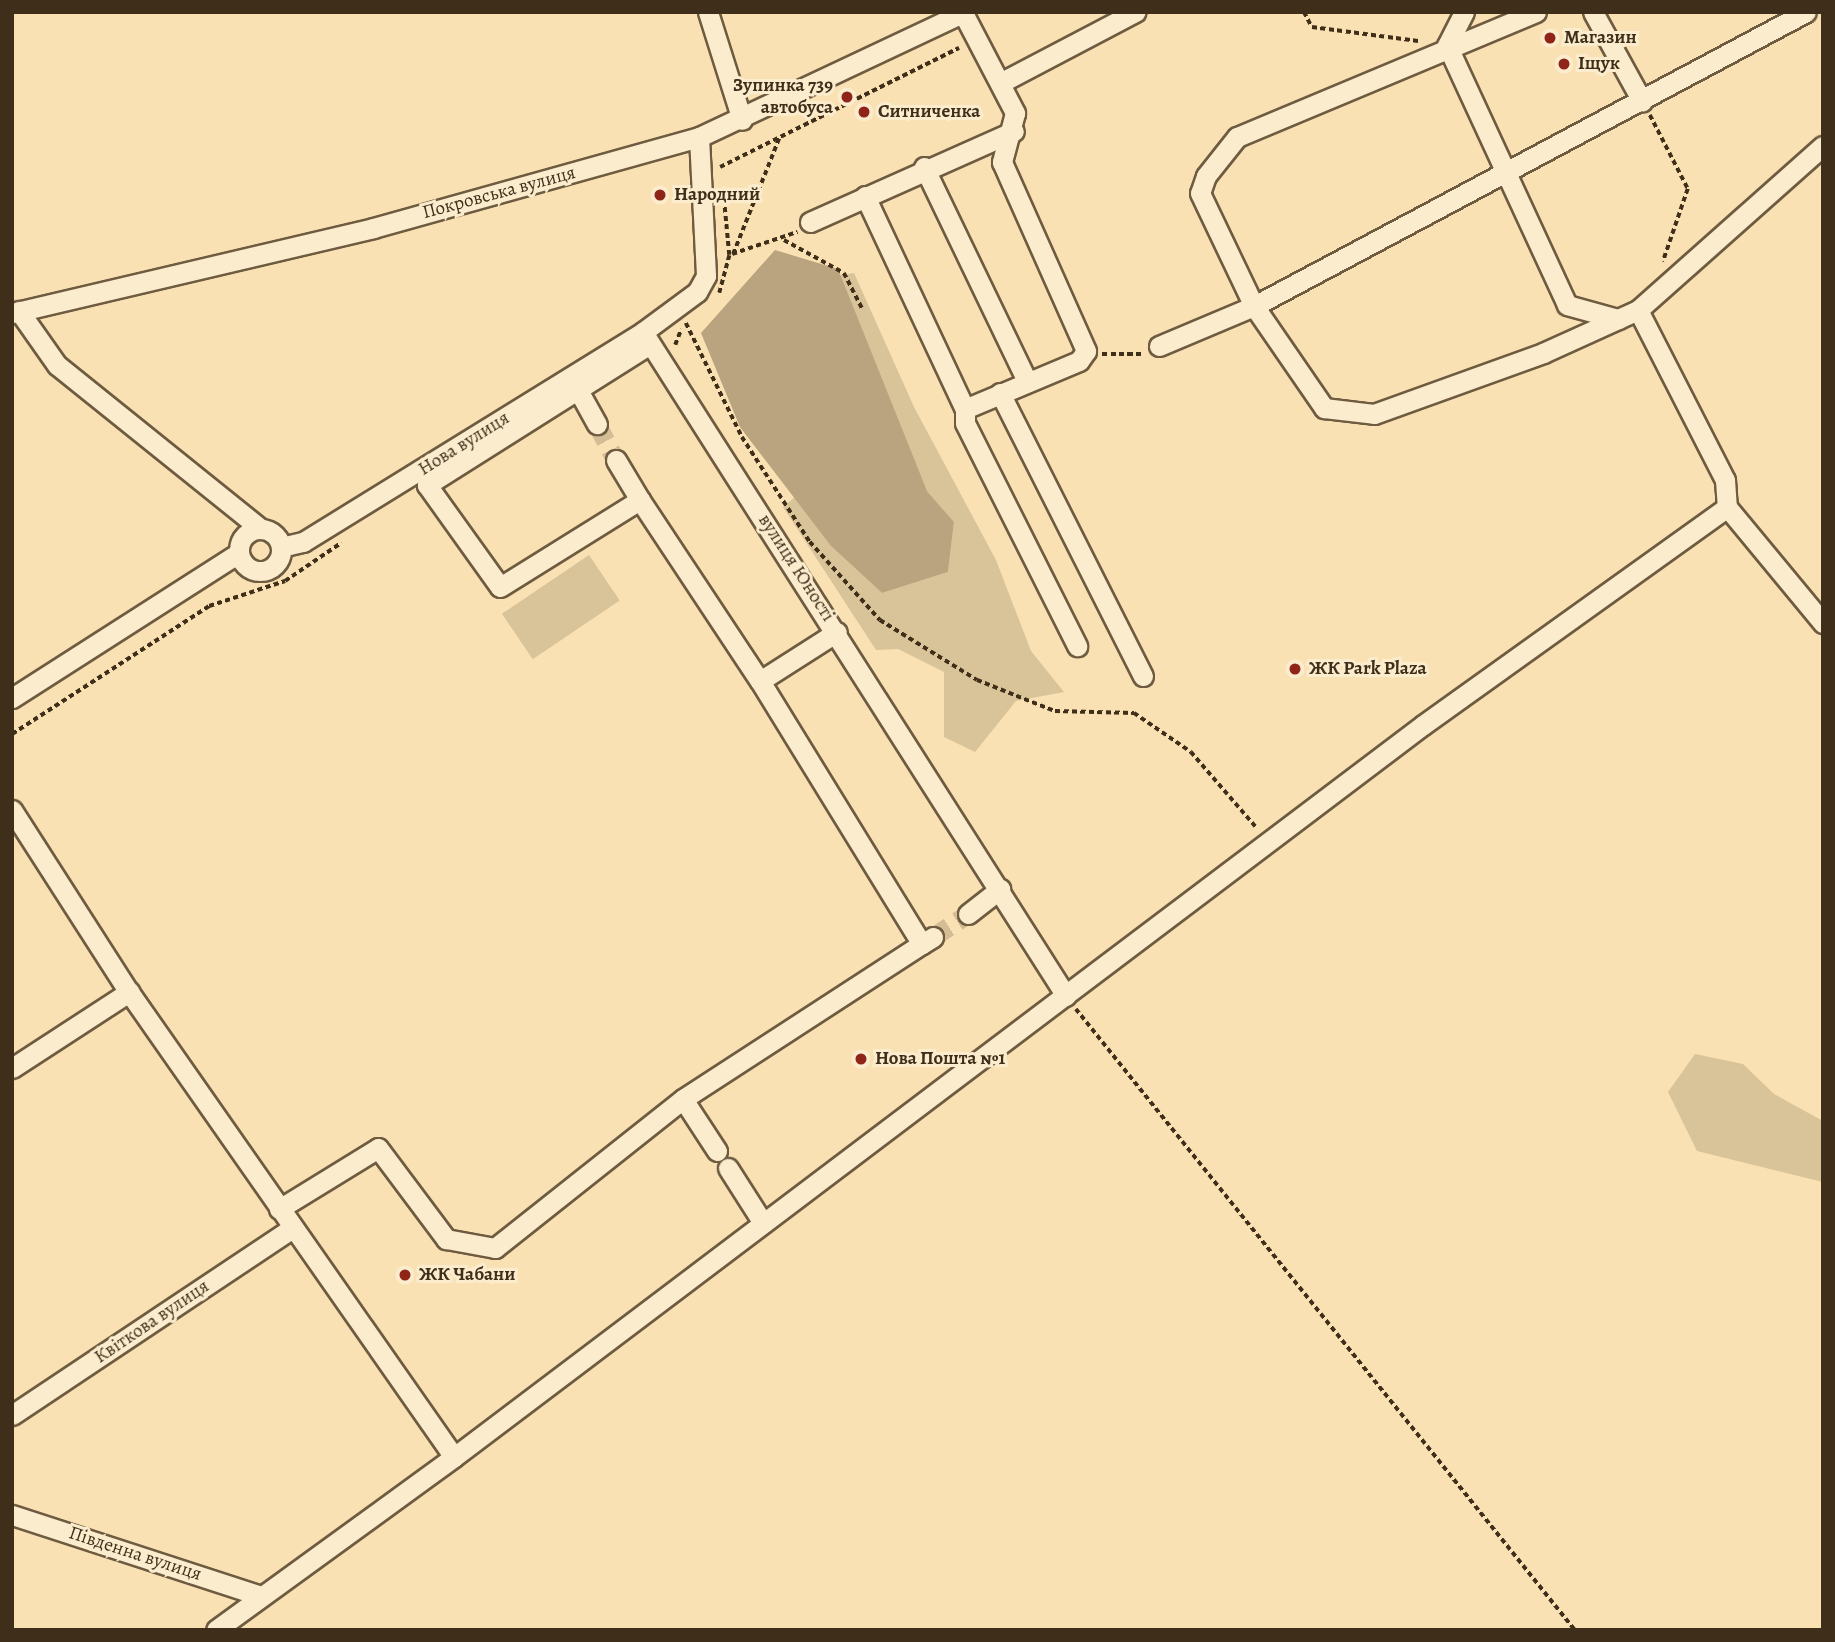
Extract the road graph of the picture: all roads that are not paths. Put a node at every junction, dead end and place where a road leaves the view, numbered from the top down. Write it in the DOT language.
graph roads {
  1 [pos="708,12"];
  2 [pos="1135,12"];
  3 [pos="1464,12"];
  4 [pos="1536,12"];
  5 [pos="1593,12"];
  6 [pos="1806,12"];
  7 [pos="964,13"];
  8 [pos="1447,45"];
  9 [pos="1000,83"];
  10 [pos="1642,101"];
  11 [pos="742,120"];
  12 [pos="1014,131"];
  13 [pos="699,137"];
  14 [pos="1823,146"];
  15 [pos="924,167"];
  16 [pos="1506,172"];
  17 [pos="865,196"];
  18 [pos="803,227"];
  19 [pos="1254,306"];
  20 [pos="1638,310"];
  21 [pos="15,312"];
  22 [pos="1618,319"];
  23 [pos="647,338"];
  24 [pos="1159,346"];
  25 [pos="1027,381"];
  26 [pos="578,390"];
  27 [pos="1000,393"];
  28 [pos="964,409"];
  29 [pos="597,424"];
  30 [pos="617,460"];
  31 [pos="640,500"];
  32 [pos="1727,507"];
  33 [pos="261,529"];
  34 [pos="281,547"];
  35 [pos="239,553"];
  36 [pos="1823,623"];
  37 [pos="837,632"];
  38 [pos="1077,646"];
  39 [pos="1143,676"];
  40 [pos="760,681"];
  41 [pos="12,698"];
  42 [pos="12,810"];
  43 [pos="1000,888"];
  44 [pos="968,914"];
  45 [pos="129,992"];
  46 [pos="1066,996"];
  47 [pos="12,1068"];
  48 [pos="684,1099"];
  49 [pos="717,1151"];
  50 [pos="728,1168"];
  51 [pos="279,1209"];
  52 [pos="763,1223"];
  53 [pos="292,1228"];
  54 [pos="12,1415"];
  55 [pos="454,1457"];
  56 [pos="12,1515"];
  57 [pos="258,1595"];
  58 [pos="216,1630"];
  1 -- 11 [label="street"];
  2 -- 9 [label="street"];
  3 -- 8 [label="street"];
  4 -- 8 [label="street"];
  5 -- 10 [label="street"];
  6 -- 10 [label="street"];
  7 -- 9 [label="street"];
  7 -- 11 [label="street, Покровська вулиця"];
  8 -- 16 [label="street"];
  8 -- 19 [label="street"];
  9 -- 12 [label="street"];
  10 -- 16 [label="street"];
  11 -- 13 [label="street, Покровська вулиця"];
  12 -- 15 [label="street"];
  12 -- 25 [label="street"];
  13 -- 21 [label="street, Покровська вулиця"];
  13 -- 23 [label="street"];
  14 -- 20 [label="street"];
  15 -- 17 [label="street"];
  15 -- 25 [label="street"];
  16 -- 19 [label="street"];
  16 -- 22 [label="street"];
  17 -- 18 [label="street"];
  17 -- 28 [label="street"];
  19 -- 22 [label="street"];
  19 -- 24 [label="street"];
  20 -- 22 [label="street"];
  20 -- 32 [label="street"];
  21 -- 33 [label="street"];
  23 -- 26 [label="street"];
  23 -- 34 [label="street, Нова вулиця"];
  23 -- 37 [label="street, вулиця Юності"];
  25 -- 27 [label="street"];
  26 -- 29 [label="street"];
  26 -- 31 [label="street"];
  27 -- 28 [label="street"];
  27 -- 39 [label="street"];
  28 -- 38 [label="street"];
  30 -- 31 [label="street"];
  31 -- 40 [label="street"];
  32 -- 36 [label="street"];
  32 -- 46 [label="street"];
  33 -- 34 [label="street"];
  33 -- 35 [label="street"];
  34 -- 35 [label="street"];
  35 -- 41 [label="street"];
  37 -- 40 [label="street"];
  37 -- 43 [label="street, вулиця Юності"];
  40 -- 48 [label="street"];
  42 -- 45 [label="street"];
  43 -- 44 [label="street"];
  43 -- 46 [label="street, вулиця Юності"];
  45 -- 47 [label="street"];
  45 -- 51 [label="street"];
  46 -- 52 [label="street"];
  48 -- 49 [label="street"];
  48 -- 51 [label="street"];
  50 -- 52 [label="street"];
  51 -- 53 [label="street"];
  52 -- 55 [label="street"];
  53 -- 54 [label="street, Квіткова вулиця"];
  53 -- 55 [label="street"];
  55 -- 57 [label="street"];
  56 -- 57 [label="street, Південна вулиця"];
  57 -- 58 [label="street"];
}
